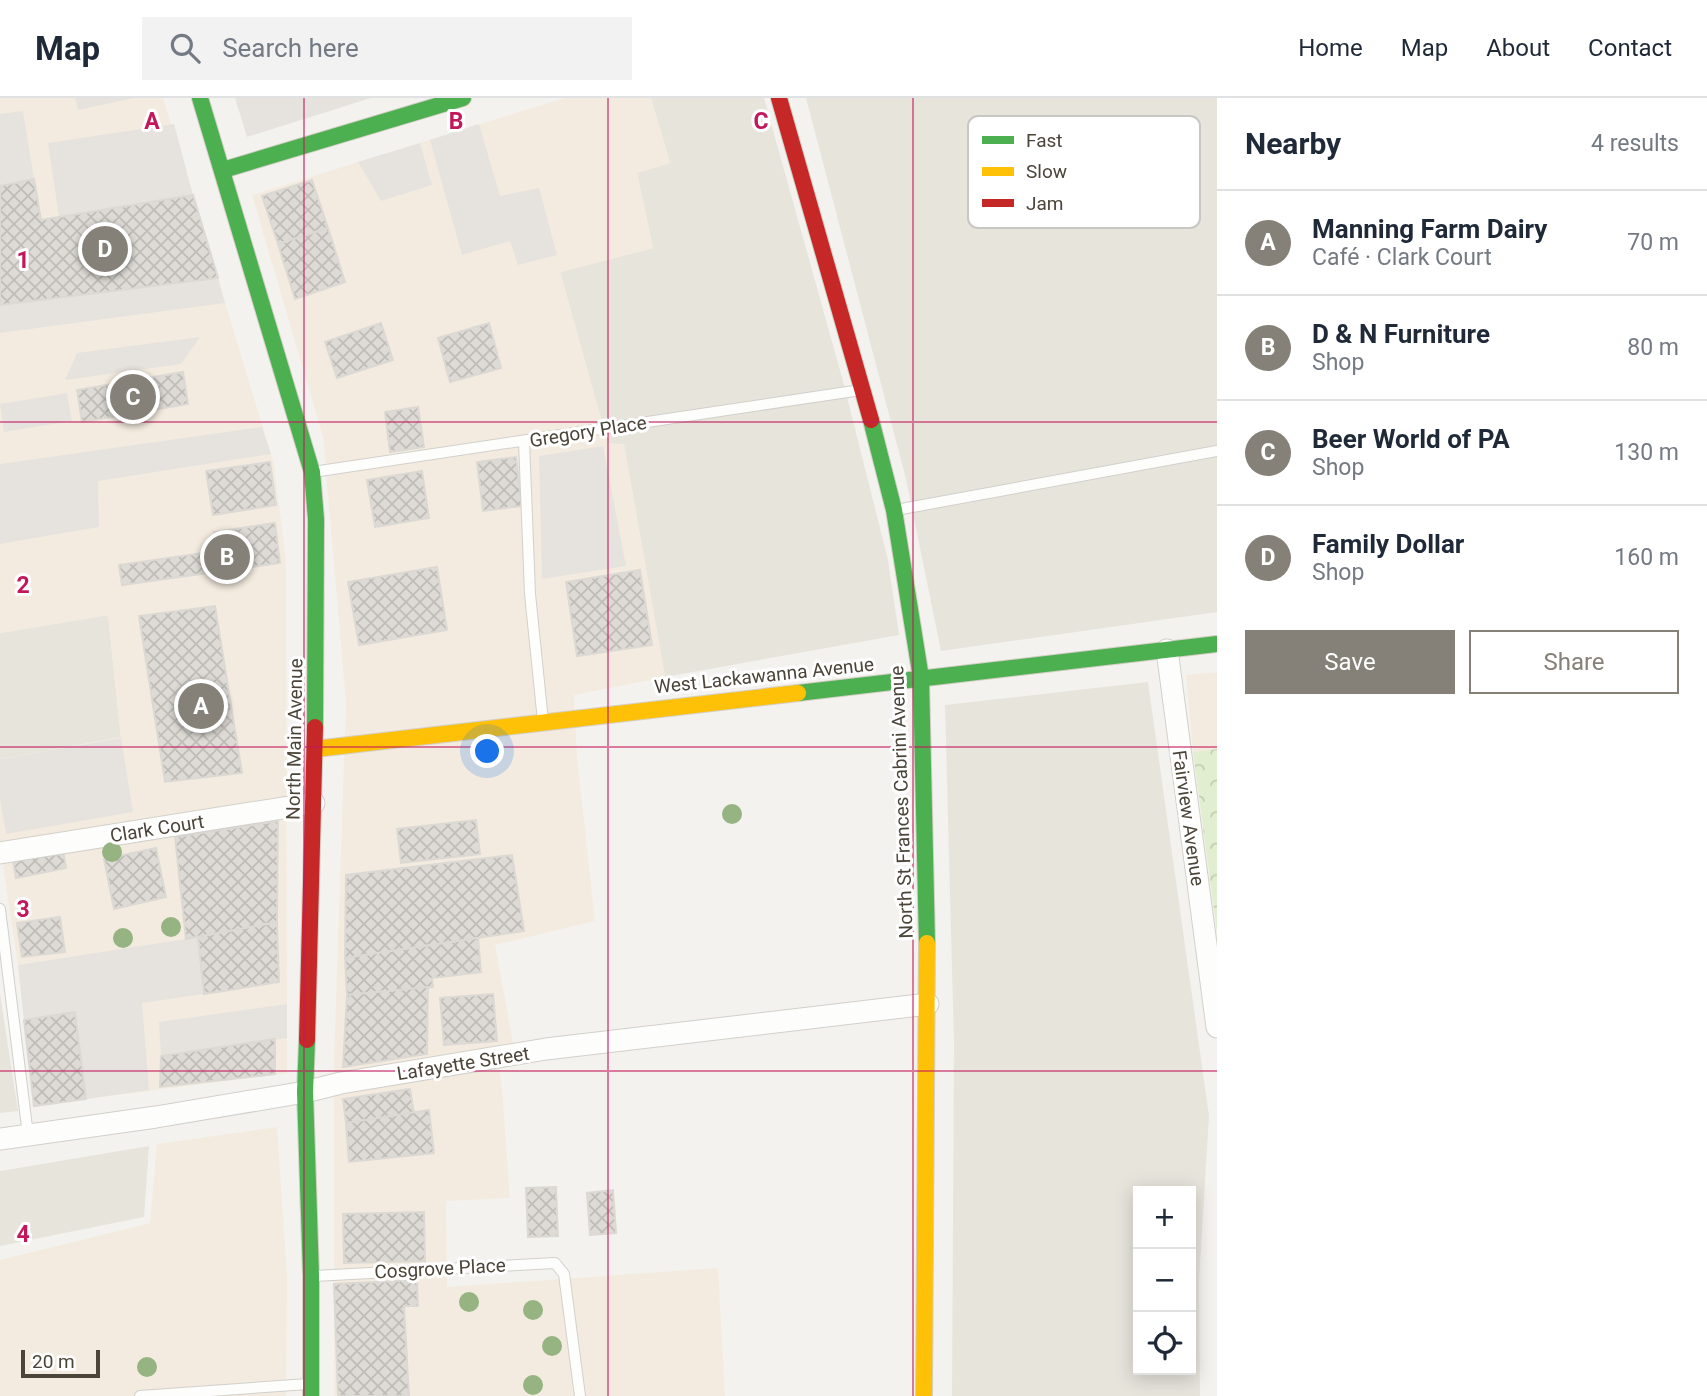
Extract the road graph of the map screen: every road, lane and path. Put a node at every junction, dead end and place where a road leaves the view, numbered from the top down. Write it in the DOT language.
graph roads {
  1 [pos="200,98"];
  2 [pos="463,98"];
  3 [pos="779,98"];
  4 [pos="223,170"];
  5 [pos="864,390"];
  6 [pos="524,441"];
  7 [pos="1217,451"];
  8 [pos="312,472"];
  9 [pos="894,510"];
  10 [pos="1217,644"];
  11 [pos="1167,650"];
  12 [pos="921,678"];
  13 [pos="543,721"];
  14 [pos="315,749"];
  15 [pos="314,803"];
  16 [pos="0,853"];
  17 [pos="0,909"];
  18 [pos="929,1004"];
  19 [pos="1217,1027"];
  20 [pos="305,1092"];
  21 [pos="28,1135"];
  22 [pos="0,1139"];
  23 [pos="311,1276"];
  24 [pos="311,1390"];
  25 [pos="140,1396"];
  26 [pos="580,1396"];
  27 [pos="924,1396"];
  1 -- 4 [label="main road, North Main Avenue"];
  2 -- 4 [label="main road"];
  3 -- 5 [label="main road, North St Frances Cabrini Avenue"];
  4 -- 8 [label="main road, North Main Avenue"];
  5 -- 6 [label="lane, Gregory Place"];
  5 -- 9 [label="main road, North St Frances Cabrini Avenue"];
  6 -- 8 [label="lane, Gregory Place"];
  6 -- 13 [label="lane"];
  7 -- 9 [label="lane"];
  8 -- 14 [label="main road, North Main Avenue"];
  9 -- 12 [label="main road, North St Frances Cabrini Avenue"];
  10 -- 11 [label="main road, West Lackawanna Avenue"];
  11 -- 12 [label="main road, West Lackawanna Avenue"];
  11 -- 19 [label="street, Fairview Avenue"];
  12 -- 13 [label="main road, West Lackawanna Avenue"];
  12 -- 18 [label="main road, North St Frances Cabrini Avenue"];
  13 -- 14 [label="main road, West Lackawanna Avenue"];
  14 -- 15 [label="main road, North Main Avenue"];
  15 -- 16 [label="street, Clark Court"];
  15 -- 20 [label="main road, North Main Avenue"];
  17 -- 21 [label="lane"];
  18 -- 20 [label="street, Lafayette Street"];
  18 -- 27 [label="main road, North St Frances Cabrini Avenue"];
  20 -- 21 [label="street, Lafayette Street"];
  20 -- 23 [label="main road, North Main Avenue"];
  21 -- 22 [label="street, Lafayette Street"];
  23 -- 24 [label="main road, North Main Avenue"];
  23 -- 26 [label="lane, Cosgrove Place"];
  24 -- 25 [label="lane"];
}
